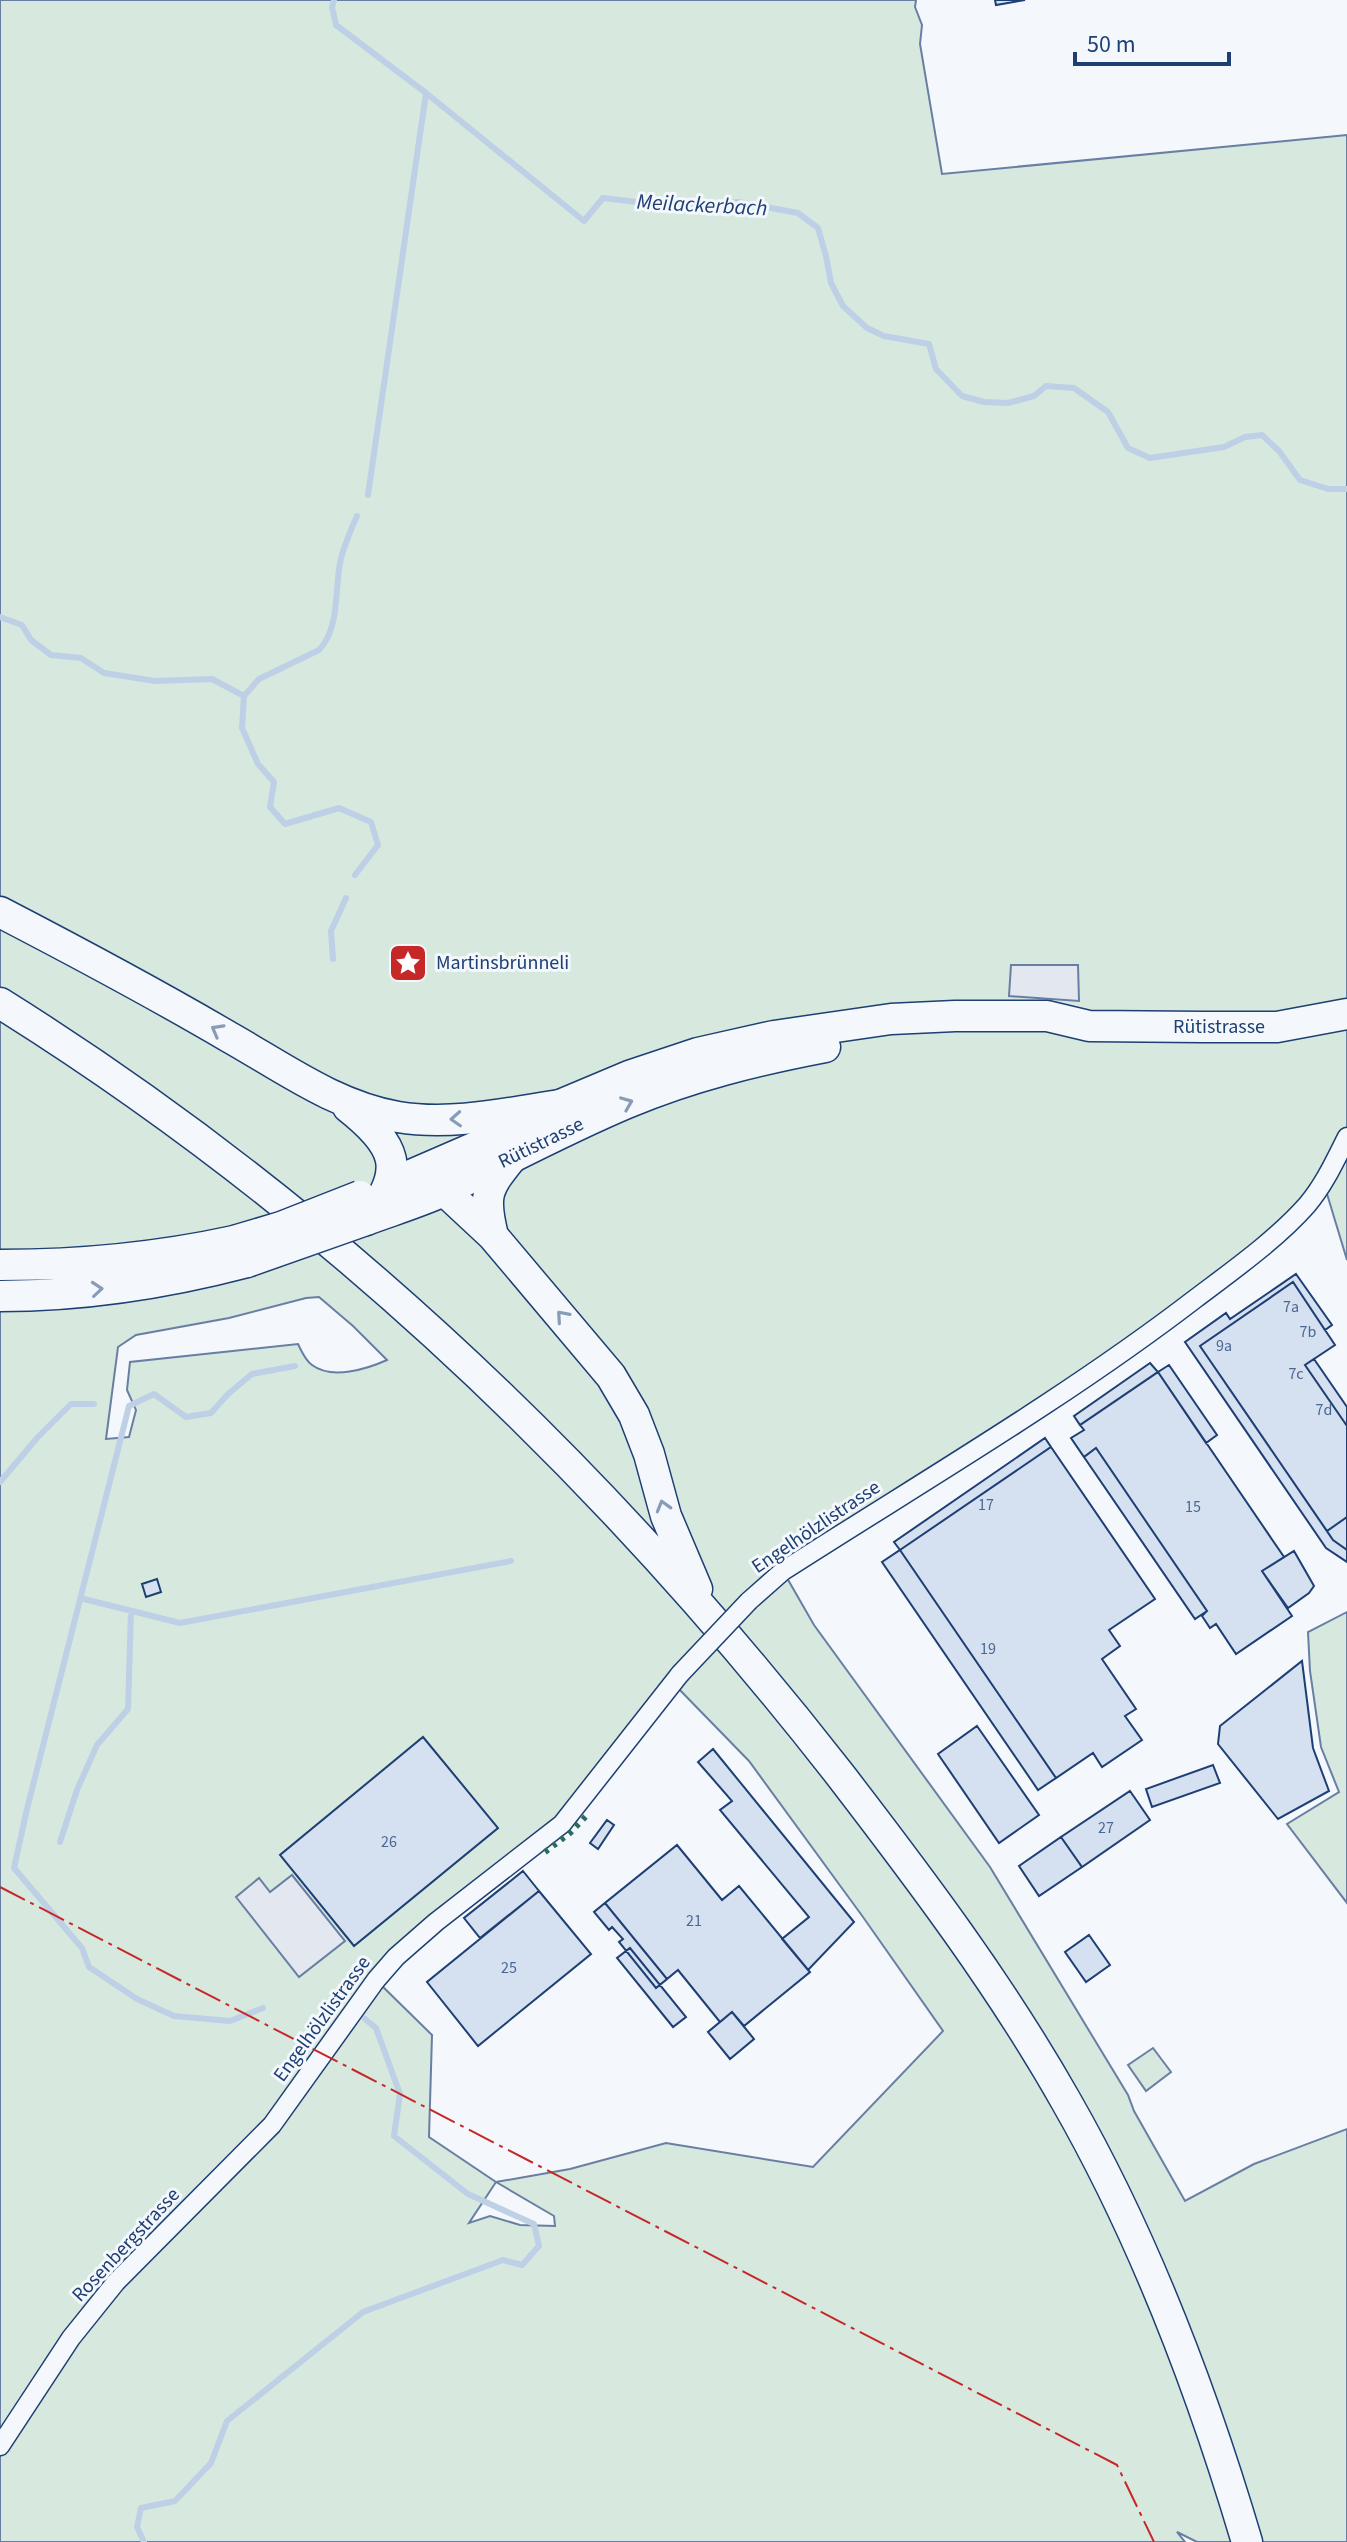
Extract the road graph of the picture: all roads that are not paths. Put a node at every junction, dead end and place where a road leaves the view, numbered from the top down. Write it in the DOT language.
graph roads {
  1 [pos="0,912"];
  2 [pos="0,1003"];
  3 [pos="1347,1014"];
  4 [pos="1089,1026"];
  5 [pos="0,1031"];
  6 [pos="69,1048"];
  7 [pos="340,1100"];
  8 [pos="560,1105"];
  9 [pos="1347,1137"];
  10 [pos="513,1156"];
  11 [pos="402,1179"];
  12 [pos="443,1191"];
  13 [pos="369,1211"];
  14 [pos="493,1236"];
  15 [pos="240,1251"];
  16 [pos="0,1265"];
  17 [pos="0,1296"];
  18 [pos="707,1613"];
  19 [pos="272,2125"];
  20 [pos="0,2446"];
  21 [pos="1247,2542"];
  7 -- 1 [label="main road, one-way"];
  2 -- 6 [label="main road"];
  3 -- 4 [label="main road, Rütistrasse"];
  4 -- 8 [label="main road, Rütistrasse"];
  10 -- 4 [label="main road, Rütistrasse, one-way"];
  5 -- 6 [label="main road"];
  6 -- 18 [label="main road"];
  8 -- 7 [label="main road, one-way"];
  7 -- 11 [label="main road"];
  8 -- 11 [label="main road, Rütistrasse"];
  9 -- 19 [label="street, Engelhölzlistrasse, bridge"];
  10 -- 12 [label="main road, Rütistrasse"];
  10 -- 14 [label="main road"];
  11 -- 12 [label="main road"];
  11 -- 13 [label="main road, Rütistrasse"];
  12 -- 13 [label="main road, Rütistrasse"];
  12 -- 14 [label="main road"];
  13 -- 15 [label="main road, Rütistrasse, bridge"];
  18 -- 14 [label="main road, one-way"];
  15 -- 16 [label="main road, Rütistrasse"];
  17 -- 15 [label="main road, Rütistrasse, one-way"];
  18 -- 21 [label="main road"];
  19 -- 20 [label="street, Rosenbergstrasse"];
}
